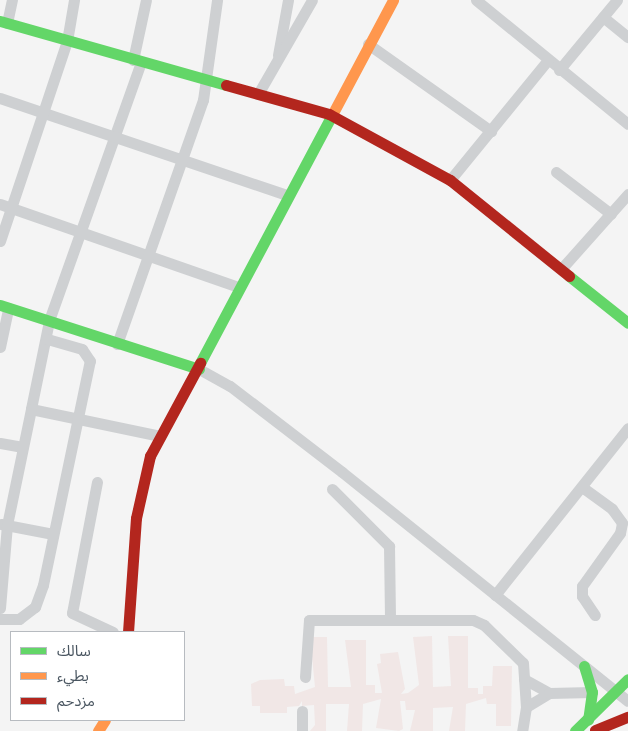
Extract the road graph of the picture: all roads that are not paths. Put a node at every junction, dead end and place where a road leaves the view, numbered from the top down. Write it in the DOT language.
graph roads {
  1 [pos="12,0"];
  2 [pos="74,0"];
  3 [pos="146,0"];
  4 [pos="217,0"];
  5 [pos="288,0"];
  6 [pos="312,0"];
  7 [pos="393,0"];
  8 [pos="476,0"];
  9 [pos="617,0"];
  10 [pos="603,17"];
  11 [pos="4,22"];
  12 [pos="628,37"];
  13 [pos="66,41"];
  14 [pos="368,44"];
  15 [pos="548,60"];
  16 [pos="137,61"];
  17 [pos="276,64"];
  18 [pos="559,70"];
  19 [pos="203,79"];
  20 [pos="258,94"];
  21 [pos="0,98"];
  22 [pos="44,113"];
  23 [pos="328,114"];
  24 [pos="628,124"];
  25 [pos="492,131"];
  26 [pos="114,137"];
  27 [pos="185,160"];
  28 [pos="556,172"];
  29 [pos="450,180"];
  30 [pos="628,194"];
  31 [pos="286,195"];
  32 [pos="5,206"];
  33 [pos="611,214"];
  34 [pos="79,232"];
  35 [pos="0,241"];
  36 [pos="149,255"];
  37 [pos="562,268"];
  38 [pos="238,287"];
  39 [pos="4,306"];
  40 [pos="49,321"];
  41 [pos="628,323"];
  42 [pos="46,339"];
  43 [pos="117,344"];
  44 [pos="0,347"];
  45 [pos="199,369"];
  46 [pos="31,409"];
  47 [pos="76,417"];
  48 [pos="628,428"];
  49 [pos="160,436"];
  50 [pos="0,443"];
  51 [pos="23,447"];
  52 [pos="97,482"];
  53 [pos="582,487"];
  54 [pos="332,489"];
  55 [pos="3,524"];
  56 [pos="53,534"];
  57 [pos="495,595"];
  58 [pos="0,608"];
  59 [pos="595,615"];
  60 [pos="0,619"];
  61 [pos="390,620"];
  62 [pos="111,631"];
  63 [pos="128,631"];
  64 [pos="584,666"];
  65 [pos="305,677"];
  66 [pos="524,679"];
  67 [pos="628,679"];
  68 [pos="592,692"];
  69 [pos="617,692"];
  70 [pos="549,693"];
  71 [pos="628,702"];
  72 [pos="526,707"];
  73 [pos="302,711"];
  74 [pos="628,717"];
  75 [pos="588,720"];
  76 [pos="594,730"];
  77 [pos="302,731"];
  78 [pos="522,731"];
  79 [pos="575,731"];
  1 -- 11 [label="street"];
  2 -- 13 [label="street"];
  3 -- 16 [label="street"];
  4 -- 19 [label="street"];
  5 -- 17 [label="street"];
  6 -- 17 [label="street"];
  7 -- 14 [label="street"];
  8 -- 15 [label="street"];
  9 -- 10 [label="street"];
  10 -- 12 [label="street"];
  10 -- 18 [label="street"];
  11 -- 13 [label="street"];
  13 -- 16 [label="street"];
  13 -- 22 [label="street"];
  14 -- 23 [label="street"];
  14 -- 25 [label="street"];
  15 -- 18 [label="street"];
  15 -- 25 [label="street"];
  16 -- 19 [label="street"];
  16 -- 26 [label="street"];
  17 -- 20 [label="street"];
  18 -- 24 [label="street"];
  19 -- 20 [label="street"];
  19 -- 27 [label="street"];
  20 -- 23 [label="street"];
  21 -- 22 [label="street"];
  22 -- 26 [label="street"];
  22 -- 32 [label="street"];
  23 -- 29 [label="street"];
  23 -- 31 [label="street"];
  25 -- 29 [label="street"];
  26 -- 27 [label="street"];
  26 -- 34 [label="street"];
  27 -- 31 [label="street"];
  27 -- 36 [label="street"];
  28 -- 33 [label="street"];
  29 -- 37 [label="street"];
  30 -- 33 [label="street"];
  31 -- 38 [label="street"];
  32 -- 34 [label="street"];
  32 -- 35 [label="street"];
  33 -- 37 [label="street"];
  34 -- 36 [label="street"];
  34 -- 40 [label="street"];
  36 -- 38 [label="street"];
  36 -- 43 [label="street"];
  37 -- 41 [label="street"];
  38 -- 45 [label="street"];
  39 -- 40 [label="street"];
  39 -- 44 [label="street"];
  40 -- 42 [label="street"];
  40 -- 43 [label="street"];
  42 -- 46 [label="street"];
  42 -- 47 [label="street"];
  43 -- 45 [label="street"];
  45 -- 49 [label="street"];
  45 -- 57 [label="street"];
  46 -- 47 [label="street"];
  46 -- 51 [label="street"];
  47 -- 49 [label="street"];
  47 -- 56 [label="street"];
  48 -- 53 [label="street"];
  49 -- 63 [label="street"];
  50 -- 51 [label="street"];
  51 -- 55 [label="street"];
  52 -- 62 [label="street"];
  53 -- 57 [label="street"];
  53 -- 59 [label="street"];
  54 -- 61 [label="street"];
  55 -- 56 [label="street"];
  55 -- 58 [label="street"];
  56 -- 60 [label="street"];
  57 -- 64 [label="street"];
  61 -- 65 [label="street"];
  61 -- 66 [label="street"];
  64 -- 68 [label="street"];
  64 -- 69 [label="street"];
  66 -- 70 [label="street"];
  66 -- 72 [label="street"];
  67 -- 69 [label="street"];
  68 -- 70 [label="street"];
  68 -- 75 [label="street"];
  69 -- 71 [label="street"];
  69 -- 75 [label="street"];
  69 -- 76 [label="street"];
  70 -- 72 [label="street"];
  72 -- 78 [label="street"];
  73 -- 77 [label="street"];
  74 -- 76 [label="street"];
  75 -- 79 [label="street"];
}
